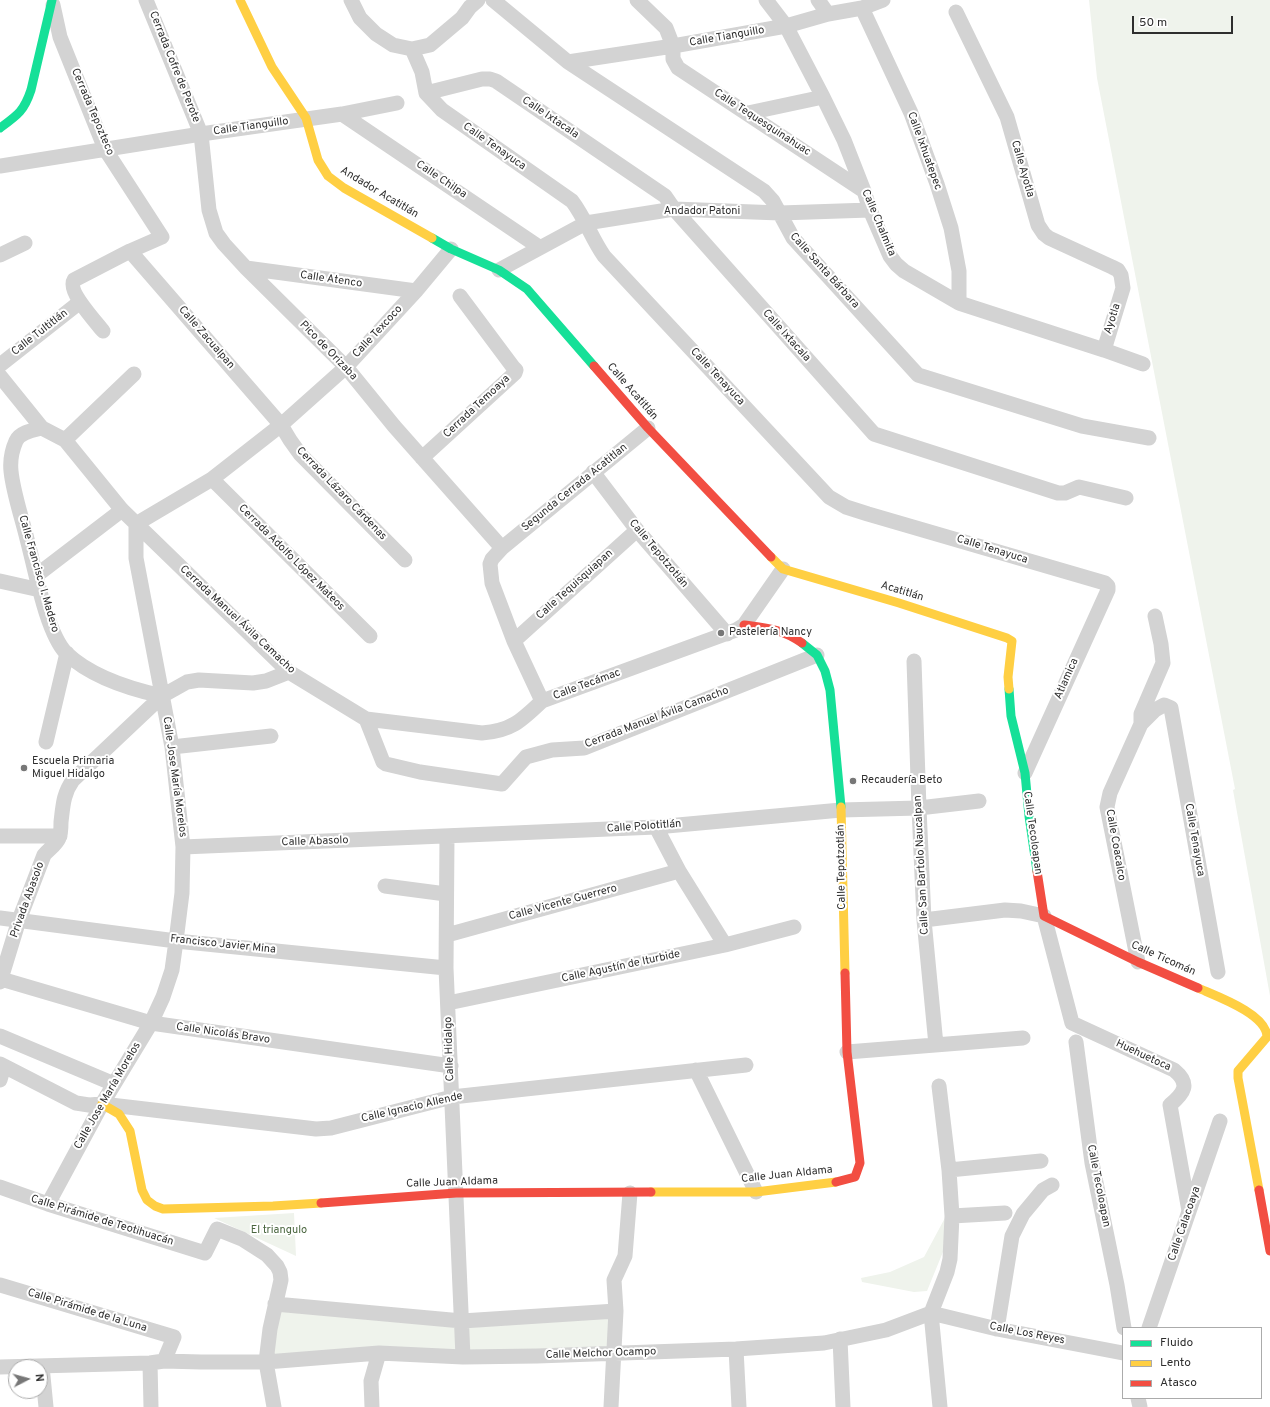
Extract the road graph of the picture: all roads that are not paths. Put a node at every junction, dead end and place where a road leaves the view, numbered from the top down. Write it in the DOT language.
graph roads {
  1 [pos="52,0"];
  2 [pos="146,0"];
  3 [pos="240,0"];
  4 [pos="350,0"];
  5 [pos="489,0"];
  6 [pos="493,0"];
  7 [pos="637,0"];
  8 [pos="766,0"];
  9 [pos="818,0"];
  10 [pos="883,0"];
  11 [pos="471,7"];
  12 [pos="862,8"];
  13 [pos="956,12"];
  14 [pos="828,14"];
  15 [pos="786,26"];
  16 [pos="673,46"];
  17 [pos="412,48"];
  18 [pos="568,62"];
  19 [pos="426,94"];
  20 [pos="823,97"];
  21 [pos="397,103"];
  22 [pos="342,114"];
  23 [pos="748,114"];
  24 [pos="306,118"];
  25 [pos="0,128"];
  26 [pos="201,134"];
  27 [pos="105,149"];
  28 [pos="0,166"];
  29 [pos="864,191"];
  30 [pos="674,209"];
  31 [pos="870,210"];
  32 [pos="780,213"];
  33 [pos="586,223"];
  34 [pos="25,243"];
  35 [pos="539,247"];
  36 [pos="451,249"];
  37 [pos="130,251"];
  38 [pos="0,255"];
  39 [pos="246,268"];
  40 [pos="499,270"];
  41 [pos="1123,288"];
  42 [pos="416,291"];
  43 [pos="460,296"];
  44 [pos="80,302"];
  45 [pos="959,303"];
  46 [pos="103,331"];
  47 [pos="1104,350"];
  48 [pos="1143,364"];
  49 [pos="0,365"];
  50 [pos="346,367"];
  51 [pos="134,374"];
  52 [pos="0,376"];
  53 [pos="281,425"];
  54 [pos="42,428"];
  55 [pos="648,428"];
  56 [pos="1149,438"];
  57 [pos="65,440"];
  58 [pos="422,458"];
  59 [pos="593,472"];
  60 [pos="212,479"];
  61 [pos="1126,498"];
  62 [pos="122,510"];
  63 [pos="136,524"];
  64 [pos="636,530"];
  65 [pos="502,548"];
  66 [pos="405,560"];
  67 [pos="783,569"];
  68 [pos="0,581"];
  69 [pos="38,583"];
  70 [pos="1108,586"];
  71 [pos="1156,616"];
  72 [pos="744,625"];
  73 [pos="727,634"];
  74 [pos="370,636"];
  75 [pos="514,641"];
  76 [pos="1012,641"];
  77 [pos="67,653"];
  78 [pos="817,655"];
  79 [pos="914,661"];
  80 [pos="289,672"];
  81 [pos="162,696"];
  82 [pos="542,701"];
  83 [pos="1171,708"];
  84 [pos="366,719"];
  85 [pos="1141,724"];
  86 [pos="271,736"];
  87 [pos="46,742"];
  88 [pos="172,747"];
  89 [pos="1025,773"];
  90 [pos="978,801"];
  91 [pos="919,808"];
  92 [pos="841,810"];
  93 [pos="656,827"];
  94 [pos="0,836"];
  95 [pos="60,836"];
  96 [pos="447,837"];
  97 [pos="183,847"];
  98 [pos="679,871"];
  99 [pos="385,886"];
  100 [pos="446,894"];
  101 [pos="1044,916"];
  102 [pos="0,918"];
  103 [pos="19,920"];
  104 [pos="924,920"];
  105 [pos="794,927"];
  106 [pos="447,935"];
  107 [pos="176,941"];
  108 [pos="725,945"];
  109 [pos="1138,962"];
  110 [pos="446,968"];
  111 [pos="1218,972"];
  112 [pos="0,980"];
  113 [pos="448,1003"];
  114 [pos="151,1023"];
  115 [pos="1072,1023"];
  116 [pos="0,1036"];
  117 [pos="1023,1038"];
  118 [pos="1076,1042"];
  119 [pos="936,1045"];
  120 [pos="847,1052"];
  121 [pos="746,1065"];
  122 [pos="451,1066"];
  123 [pos="2,1070"];
  124 [pos="696,1070"];
  125 [pos="114,1084"];
  126 [pos="939,1086"];
  127 [pos="452,1097"];
  128 [pos="102,1104"];
  129 [pos="1220,1121"];
  130 [pos="1041,1161"];
  131 [pos="860,1163"];
  132 [pos="949,1170"];
  133 [pos="1052,1185"];
  134 [pos="0,1187"];
  135 [pos="756,1192"];
  136 [pos="456,1193"];
  137 [pos="630,1193"];
  138 [pos="48,1204"];
  139 [pos="1189,1211"];
  140 [pos="1005,1213"];
  141 [pos="952,1216"];
  142 [pos="1270,1251"];
  143 [pos="0,1285"];
  144 [pos="275,1304"];
  145 [pos="616,1312"];
  146 [pos="931,1313"];
  147 [pos="462,1321"];
  148 [pos="1124,1327"];
  149 [pos="1149,1327"];
  150 [pos="997,1329"];
  151 [pos="840,1339"];
  152 [pos="736,1349"];
  153 [pos="379,1353"];
  154 [pos="614,1353"];
  155 [pos="1122,1353"];
  156 [pos="463,1357"];
  157 [pos="157,1362"];
  158 [pos="266,1362"];
  159 [pos="48,1366"];
  160 [pos="151,1407"];
  161 [pos="274,1407"];
  162 [pos="372,1407"];
  163 [pos="611,1407"];
  164 [pos="739,1407"];
  165 [pos="843,1407"];
  166 [pos="940,1407"];
  1 -- 25 [label="street"];
  1 -- 27 [label="street, Cerrada Tepozteco"];
  2 -- 26 [label="street, Cerrada Cofre de Perote"];
  3 -- 24 [label="street, Andador Acatitlán"];
  4 -- 17 [label="street"];
  5 -- 11 [label="street"];
  6 -- 18 [label="street, Calle Santa Bárbara"];
  7 -- 16 [label="street, Calle Tequesquinahuac"];
  8 -- 15 [label="street, Calle Chalmita"];
  9 -- 14 [label="street"];
  10 -- 12 [label="street, Calle Tianguillo"];
  11 -- 17 [label="street"];
  12 -- 14 [label="street, Calle Tianguillo"];
  12 -- 45 [label="street, Calle Ixhuatepec"];
  13 -- 41 [label="street, Calle Ayotla"];
  14 -- 15 [label="street, Calle Tianguillo"];
  15 -- 16 [label="street, Calle Tianguillo"];
  15 -- 20 [label="street, Calle Chalmita"];
  16 -- 18 [label="street, Calle Tianguillo"];
  16 -- 23 [label="street, Calle Tequesquinahuac"];
  17 -- 19 [label="street"];
  18 -- 32 [label="street, Calle Santa Bárbara"];
  19 -- 30 [label="street, Calle Ixtacala"];
  19 -- 33 [label="street, Calle Tenayuca"];
  20 -- 23 [label="street"];
  20 -- 29 [label="street, Calle Chalmita"];
  21 -- 22 [label="street, Calle Tianguillo"];
  22 -- 24 [label="street, Calle Tianguillo"];
  22 -- 35 [label="street, Calle Chilpa"];
  23 -- 29 [label="street, Calle Tequesquinahuac"];
  24 -- 26 [label="street, Calle Tianguillo"];
  24 -- 36 [label="street, Andador Acatitlán"];
  26 -- 27 [label="street, Calle Tianguillo"];
  26 -- 39 [label="street, Pico de Orizaba"];
  27 -- 28 [label="street, Calle Tianguillo"];
  27 -- 37 [label="street, Cerrada Tepozteco"];
  29 -- 31 [label="street, Calle Chalmita"];
  30 -- 32 [label="street, Andador Patoni"];
  30 -- 33 [label="street, Andador Patoni"];
  30 -- 61 [label="street, Calle Ixtacala"];
  31 -- 32 [label="street, Andador Patoni"];
  31 -- 45 [label="street, Calle Chalmita"];
  32 -- 56 [label="street, Calle Santa Bárbara"];
  33 -- 35 [label="street, Andador Patoni"];
  33 -- 70 [label="street, Calle Tenayuca"];
  34 -- 38 [label="street"];
  35 -- 40 [label="street, Andador Patoni"];
  36 -- 40 [label="street, Calle Acatitlán"];
  36 -- 42 [label="street, Calle Texcoco"];
  37 -- 44 [label="street"];
  37 -- 53 [label="street, Calle Zacualpan"];
  39 -- 42 [label="street, Calle Atenco"];
  39 -- 50 [label="street, Pico de Orizaba"];
  40 -- 55 [label="street, Calle Acatitlán"];
  41 -- 47 [label="street, Ayotla"];
  42 -- 50 [label="street, Calle Texcoco"];
  43 -- 58 [label="street, Cerrada Temoaya"];
  44 -- 46 [label="street"];
  44 -- 49 [label="street, Calle Tultitlán"];
  45 -- 47 [label="street, Calle Chalmita"];
  47 -- 48 [label="street, Calle Chalmita"];
  50 -- 53 [label="street, Calle Texcoco"];
  50 -- 58 [label="street, Pico de Orizaba"];
  51 -- 57 [label="street"];
  52 -- 54 [label="street"];
  53 -- 60 [label="street, Calle Texcoco"];
  53 -- 66 [label="street, Cerrada Lázaro Cárdenas"];
  54 -- 57 [label="street"];
  54 -- 69 [label="street, Calle Francisco I. Madero"];
  55 -- 59 [label="street, Segunda Cerrada Acatitlan"];
  55 -- 67 [label="street, Calle Acatitlán"];
  57 -- 62 [label="street"];
  58 -- 65 [label="street, Pico de Orizaba"];
  59 -- 64 [label="street, Calle Tepotzotlán"];
  59 -- 65 [label="street, Segunda Cerrada Acatitlan"];
  60 -- 63 [label="street, Calle Texcoco"];
  60 -- 74 [label="street, Cerrada Adolfo López Mateos"];
  62 -- 63 [label="street"];
  62 -- 69 [label="street"];
  63 -- 80 [label="street, Cerrada Manuel Ávila Camacho"];
  63 -- 81 [label="street, Calle Jose María Morelos"];
  64 -- 73 [label="street, Calle Tepotzotlán"];
  64 -- 75 [label="street, Calle Tequisquiapan"];
  65 -- 75 [label="street, Calle Tecámac"];
  67 -- 72 [label="street"];
  67 -- 76 [label="street, Acatitlán"];
  68 -- 69 [label="street"];
  69 -- 77 [label="street, Calle Francisco I. Madero"];
  70 -- 89 [label="street, Atlamica"];
  71 -- 85 [label="street"];
  72 -- 73 [label="street, Calle Tecámac"];
  72 -- 78 [label="street, Calle Tepotzotlán"];
  73 -- 82 [label="street, Calle Tecámac"];
  75 -- 82 [label="street, Calle Tecámac"];
  76 -- 89 [label="street, Calle Tecoloapan"];
  77 -- 81 [label="street, Calle Francisco I. Madero"];
  77 -- 87 [label="street"];
  78 -- 84 [label="street, Cerrada Manuel Ávila Camacho"];
  78 -- 92 [label="street, Calle Tepotzotlán"];
  79 -- 91 [label="street, Calle San Bartolo Naucalpan"];
  80 -- 81 [label="street"];
  80 -- 84 [label="street, Cerrada Manuel Ávila Camacho"];
  81 -- 88 [label="street, Calle Jose María Morelos"];
  81 -- 95 [label="street"];
  82 -- 84 [label="street, Cerrada Manuel Ávila Camacho"];
  83 -- 85 [label="street, Calle Coacalco"];
  83 -- 111 [label="street, Calle Tenayuca"];
  85 -- 109 [label="street, Calle Coacalco"];
  86 -- 88 [label="street"];
  88 -- 97 [label="street, Calle Jose María Morelos"];
  89 -- 101 [label="street, Calle Tecoloapan"];
  90 -- 91 [label="street, Calle Polotitlán"];
  91 -- 92 [label="street, Calle Polotitlán"];
  91 -- 104 [label="street, Calle San Bartolo Naucalpan"];
  92 -- 93 [label="street, Calle Polotitlán"];
  92 -- 120 [label="street, Calle Tepotzotlán"];
  93 -- 96 [label="street, Calle Polotitlán"];
  93 -- 98 [label="street"];
  94 -- 95 [label="street"];
  95 -- 103 [label="street, Privada Abasolo"];
  96 -- 97 [label="street, Calle Abasolo"];
  96 -- 100 [label="street, Calle Hidalgo"];
  97 -- 107 [label="street, Calle Jose María Morelos"];
  98 -- 106 [label="street, Calle Vicente Guerrero"];
  98 -- 108 [label="street"];
  99 -- 100 [label="street"];
  100 -- 106 [label="street, Calle Hidalgo"];
  101 -- 104 [label="street"];
  101 -- 109 [label="street, Calle Ticomán"];
  101 -- 115 [label="street, Calle Tecoloapan"];
  102 -- 103 [label="street, Francisco Javier Mina"];
  103 -- 107 [label="street, Francisco Javier Mina"];
  103 -- 112 [label="street, Privada Abasolo"];
  104 -- 119 [label="street, Calle San Bartolo Naucalpan"];
  105 -- 108 [label="street, Calle Agustín de Iturbide"];
  106 -- 110 [label="street, Calle Hidalgo"];
  107 -- 110 [label="street, Francisco Javier Mina"];
  107 -- 114 [label="street, Calle Jose María Morelos"];
  108 -- 113 [label="street, Calle Agustín de Iturbide"];
  109 -- 142 [label="street, Calle Ticomán"];
  110 -- 113 [label="street, Calle Hidalgo"];
  112 -- 114 [label="street, Calle Nicolás Bravo"];
  113 -- 122 [label="street, Calle Hidalgo"];
  114 -- 122 [label="street, Calle Nicolás Bravo"];
  114 -- 125 [label="street, Calle Jose María Morelos"];
  115 -- 139 [label="street, Huehuetoca"];
  116 -- 125 [label="street"];
  117 -- 119 [label="street"];
  118 -- 148 [label="street, Calle Tecoloapan"];
  119 -- 120 [label="street"];
  120 -- 131 [label="street, Calle Tepotzotlán"];
  121 -- 124 [label="street, Calle Ignacio Allende"];
  122 -- 127 [label="street, Calle Hidalgo"];
  123 -- 128 [label="street, Calle Ignacio Allende"];
  124 -- 127 [label="street, Calle Ignacio Allende"];
  124 -- 135 [label="street"];
  125 -- 128 [label="street, Calle Jose María Morelos"];
  126 -- 132 [label="street"];
  127 -- 128 [label="street, Calle Ignacio Allende"];
  127 -- 136 [label="street, Calle Hidalgo"];
  128 -- 136 [label="street, Calle Juan Aldama"];
  128 -- 138 [label="street, Calle Jose María Morelos"];
  129 -- 139 [label="street, Calle Calacoaya"];
  130 -- 132 [label="street"];
  131 -- 135 [label="street, Calle Juan Aldama"];
  132 -- 141 [label="street"];
  133 -- 150 [label="street"];
  134 -- 138 [label="street, Calle Pirámide de Teotihuacán"];
  135 -- 137 [label="street, Calle Juan Aldama"];
  136 -- 137 [label="street, Calle Juan Aldama"];
  136 -- 147 [label="street, Calle Hidalgo"];
  137 -- 145 [label="street"];
  138 -- 144 [label="street, Calle Pirámide de Teotihuacán"];
  139 -- 149 [label="street, Calle Calacoaya"];
  140 -- 141 [label="street"];
  141 -- 146 [label="street"];
  143 -- 157 [label="street, Calle Pirámide de la Luna"];
  144 -- 147 [label="street"];
  144 -- 158 [label="street"];
  145 -- 147 [label="street"];
  145 -- 154 [label="street"];
  146 -- 150 [label="street, Calle Los Reyes"];
  146 -- 151 [label="street, Calle Melchor Ocampo"];
  146 -- 166 [label="street"];
  147 -- 156 [label="street, Calle Hidalgo"];
  150 -- 155 [label="street, Calle Los Reyes"];
  151 -- 152 [label="street, Calle Melchor Ocampo"];
  151 -- 165 [label="street"];
  152 -- 154 [label="street, Calle Melchor Ocampo"];
  152 -- 164 [label="street"];
  153 -- 156 [label="street, Calle Melchor Ocampo"];
  153 -- 158 [label="street, Calle Melchor Ocampo"];
  153 -- 162 [label="street"];
  154 -- 156 [label="street, Calle Melchor Ocampo"];
  154 -- 163 [label="street"];
  157 -- 158 [label="street, Calle Melchor Ocampo"];
  157 -- 159 [label="street, Calle Melchor Ocampo"];
  157 -- 160 [label="street"];
  158 -- 161 [label="street"];
}
